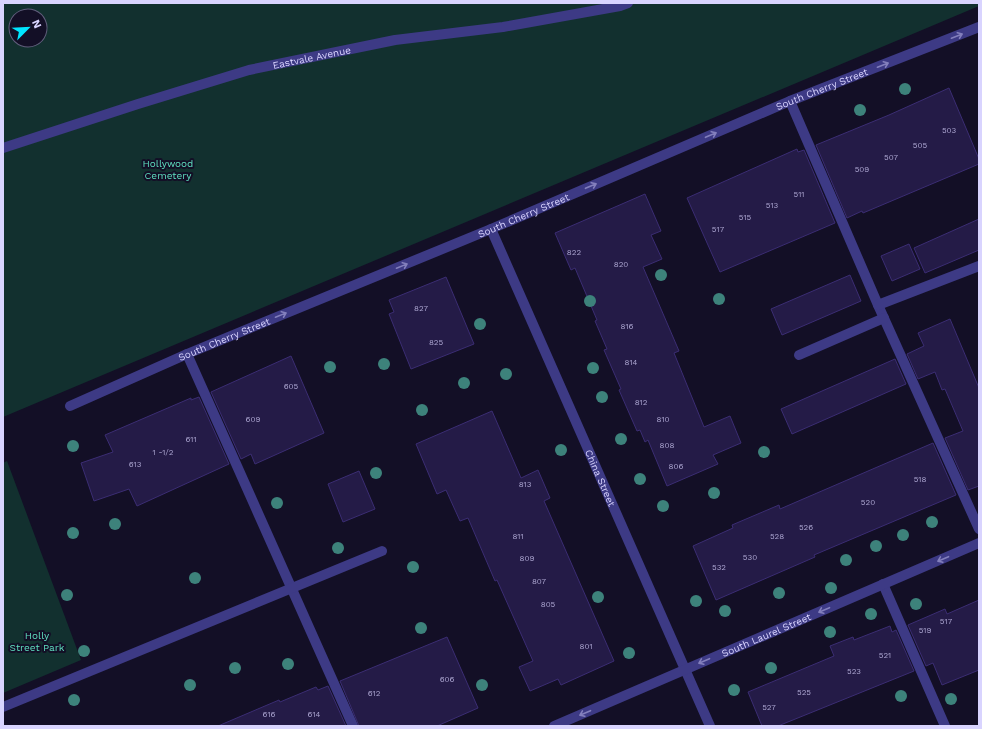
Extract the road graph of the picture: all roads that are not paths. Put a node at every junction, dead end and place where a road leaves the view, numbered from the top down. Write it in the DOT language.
graph roads {
  1 [pos="628,3"];
  2 [pos="979,28"];
  3 [pos="790,101"];
  4 [pos="3,148"];
  5 [pos="491,229"];
  6 [pos="979,266"];
  7 [pos="878,305"];
  8 [pos="884,318"];
  9 [pos="187,354"];
  10 [pos="799,355"];
  11 [pos="70,406"];
  12 [pos="979,529"];
  13 [pos="979,543"];
  14 [pos="382,551"];
  15 [pos="884,584"];
  16 [pos="293,588"];
  17 [pos="685,669"];
  18 [pos="3,707"];
  19 [pos="354,726"];
  20 [pos="554,726"];
  21 [pos="710,726"];
  22 [pos="945,726"];
  1 -- 4 [label="street, Eastvale Avenue"];
  3 -- 2 [label="street, South Cherry Street, one-way"];
  5 -- 3 [label="street, South Cherry Street, one-way"];
  3 -- 7 [label="street"];
  9 -- 5 [label="street, South Cherry Street, one-way"];
  5 -- 17 [label="street, China Street"];
  6 -- 7 [label="street"];
  7 -- 8 [label="street"];
  8 -- 10 [label="street"];
  8 -- 12 [label="street"];
  9 -- 11 [label="street, South Cherry Street"];
  9 -- 16 [label="street"];
  13 -- 15 [label="street, South Laurel Street, one-way"];
  14 -- 16 [label="street"];
  15 -- 17 [label="street, South Laurel Street, one-way"];
  15 -- 22 [label="street"];
  16 -- 18 [label="street"];
  16 -- 19 [label="street"];
  17 -- 20 [label="street, South Laurel Street, one-way"];
  17 -- 21 [label="street, China Street"];
}
